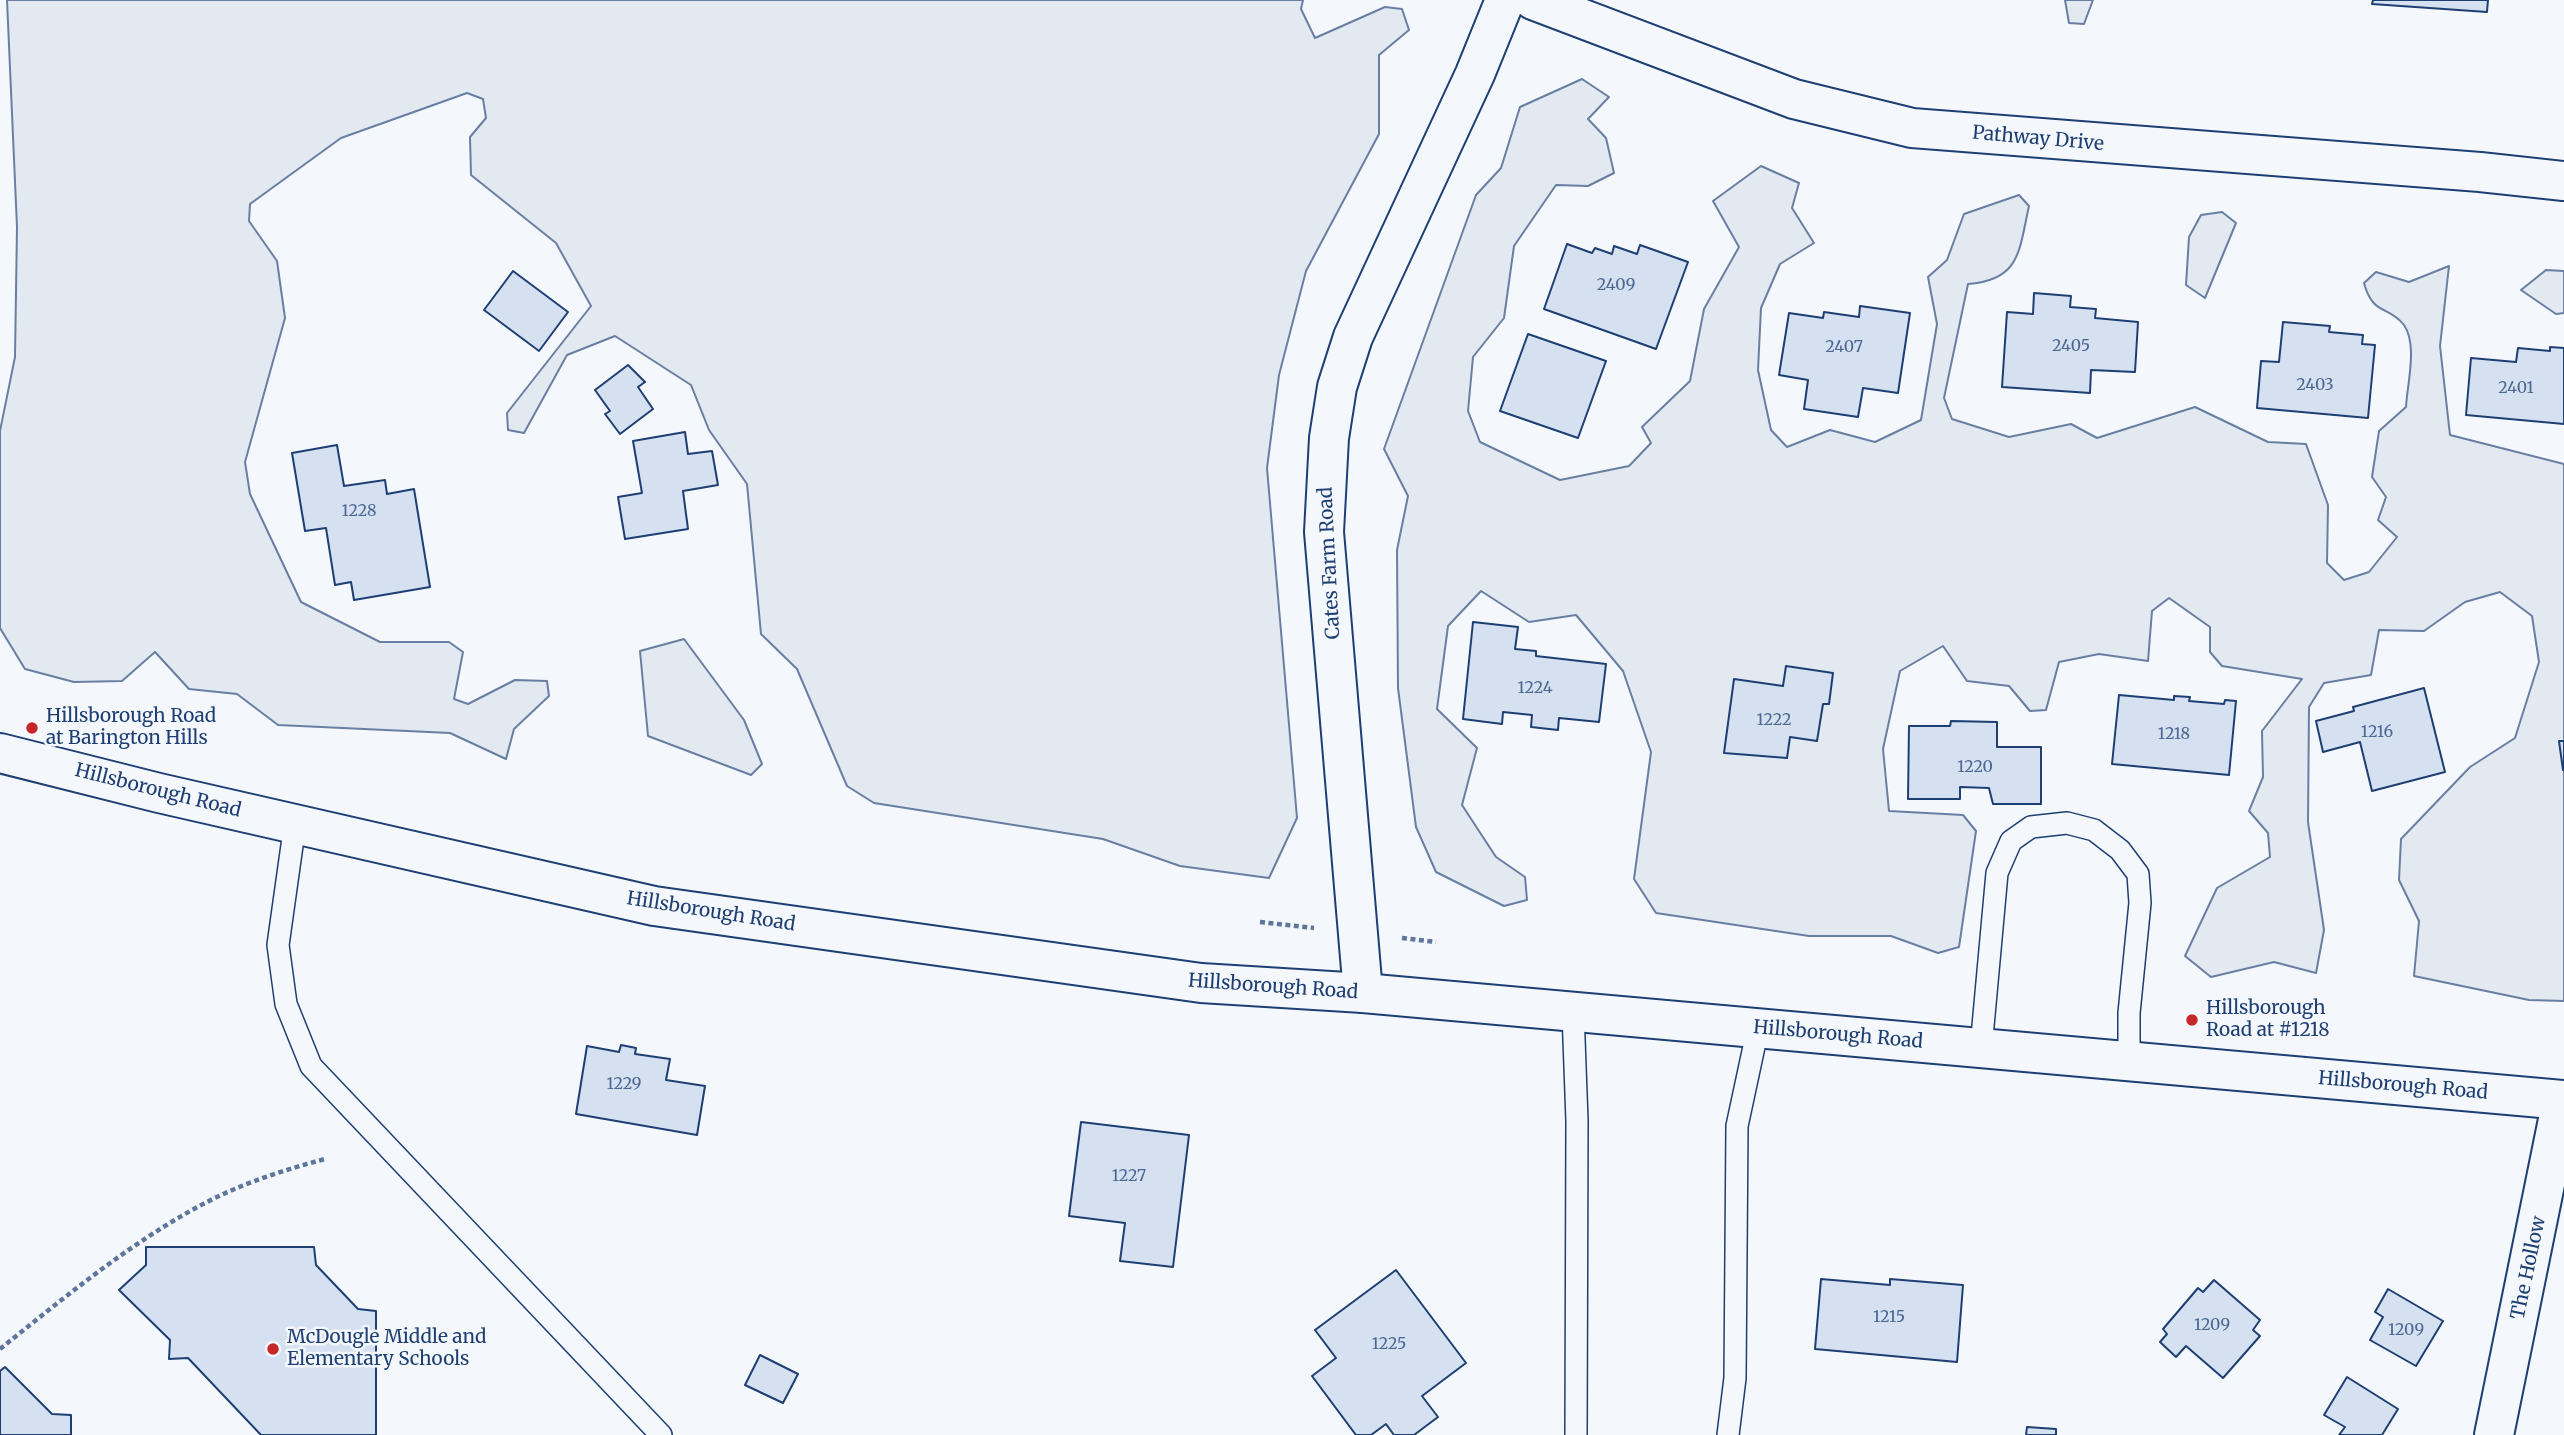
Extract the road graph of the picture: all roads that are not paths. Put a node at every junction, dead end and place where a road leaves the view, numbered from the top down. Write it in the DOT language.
graph roads {
  1 [pos="1505,0"];
  2 [pos="1533,0"];
  3 [pos="2564,181"];
  4 [pos="0,753"];
  5 [pos="295,824"];
  6 [pos="1363,993"];
  7 [pos="1573,1012"];
  8 [pos="1758,1028"];
  9 [pos="1980,1048"];
  10 [pos="2129,1061"];
  11 [pos="2563,1100"];
  12 [pos="657,1433"];
  13 [pos="1576,1435"];
  14 [pos="1728,1435"];
  15 [pos="2494,1435"];
  1 -- 6 [label="main road, Cates Farm Road"];
  2 -- 3 [label="main road, Pathway Drive"];
  4 -- 5 [label="main road, Hillsborough Road"];
  5 -- 6 [label="main road, Hillsborough Road"];
  5 -- 12 [label="lane"];
  6 -- 7 [label="main road, Hillsborough Road"];
  7 -- 8 [label="main road, Hillsborough Road"];
  7 -- 13 [label="lane"];
  8 -- 9 [label="main road, Hillsborough Road"];
  8 -- 14 [label="lane"];
  9 -- 10 [label="main road, Hillsborough Road"];
  9 -- 10 [label="lane"];
  10 -- 11 [label="main road, Hillsborough Road"];
  11 -- 15 [label="main road, The Hollow"];
}
